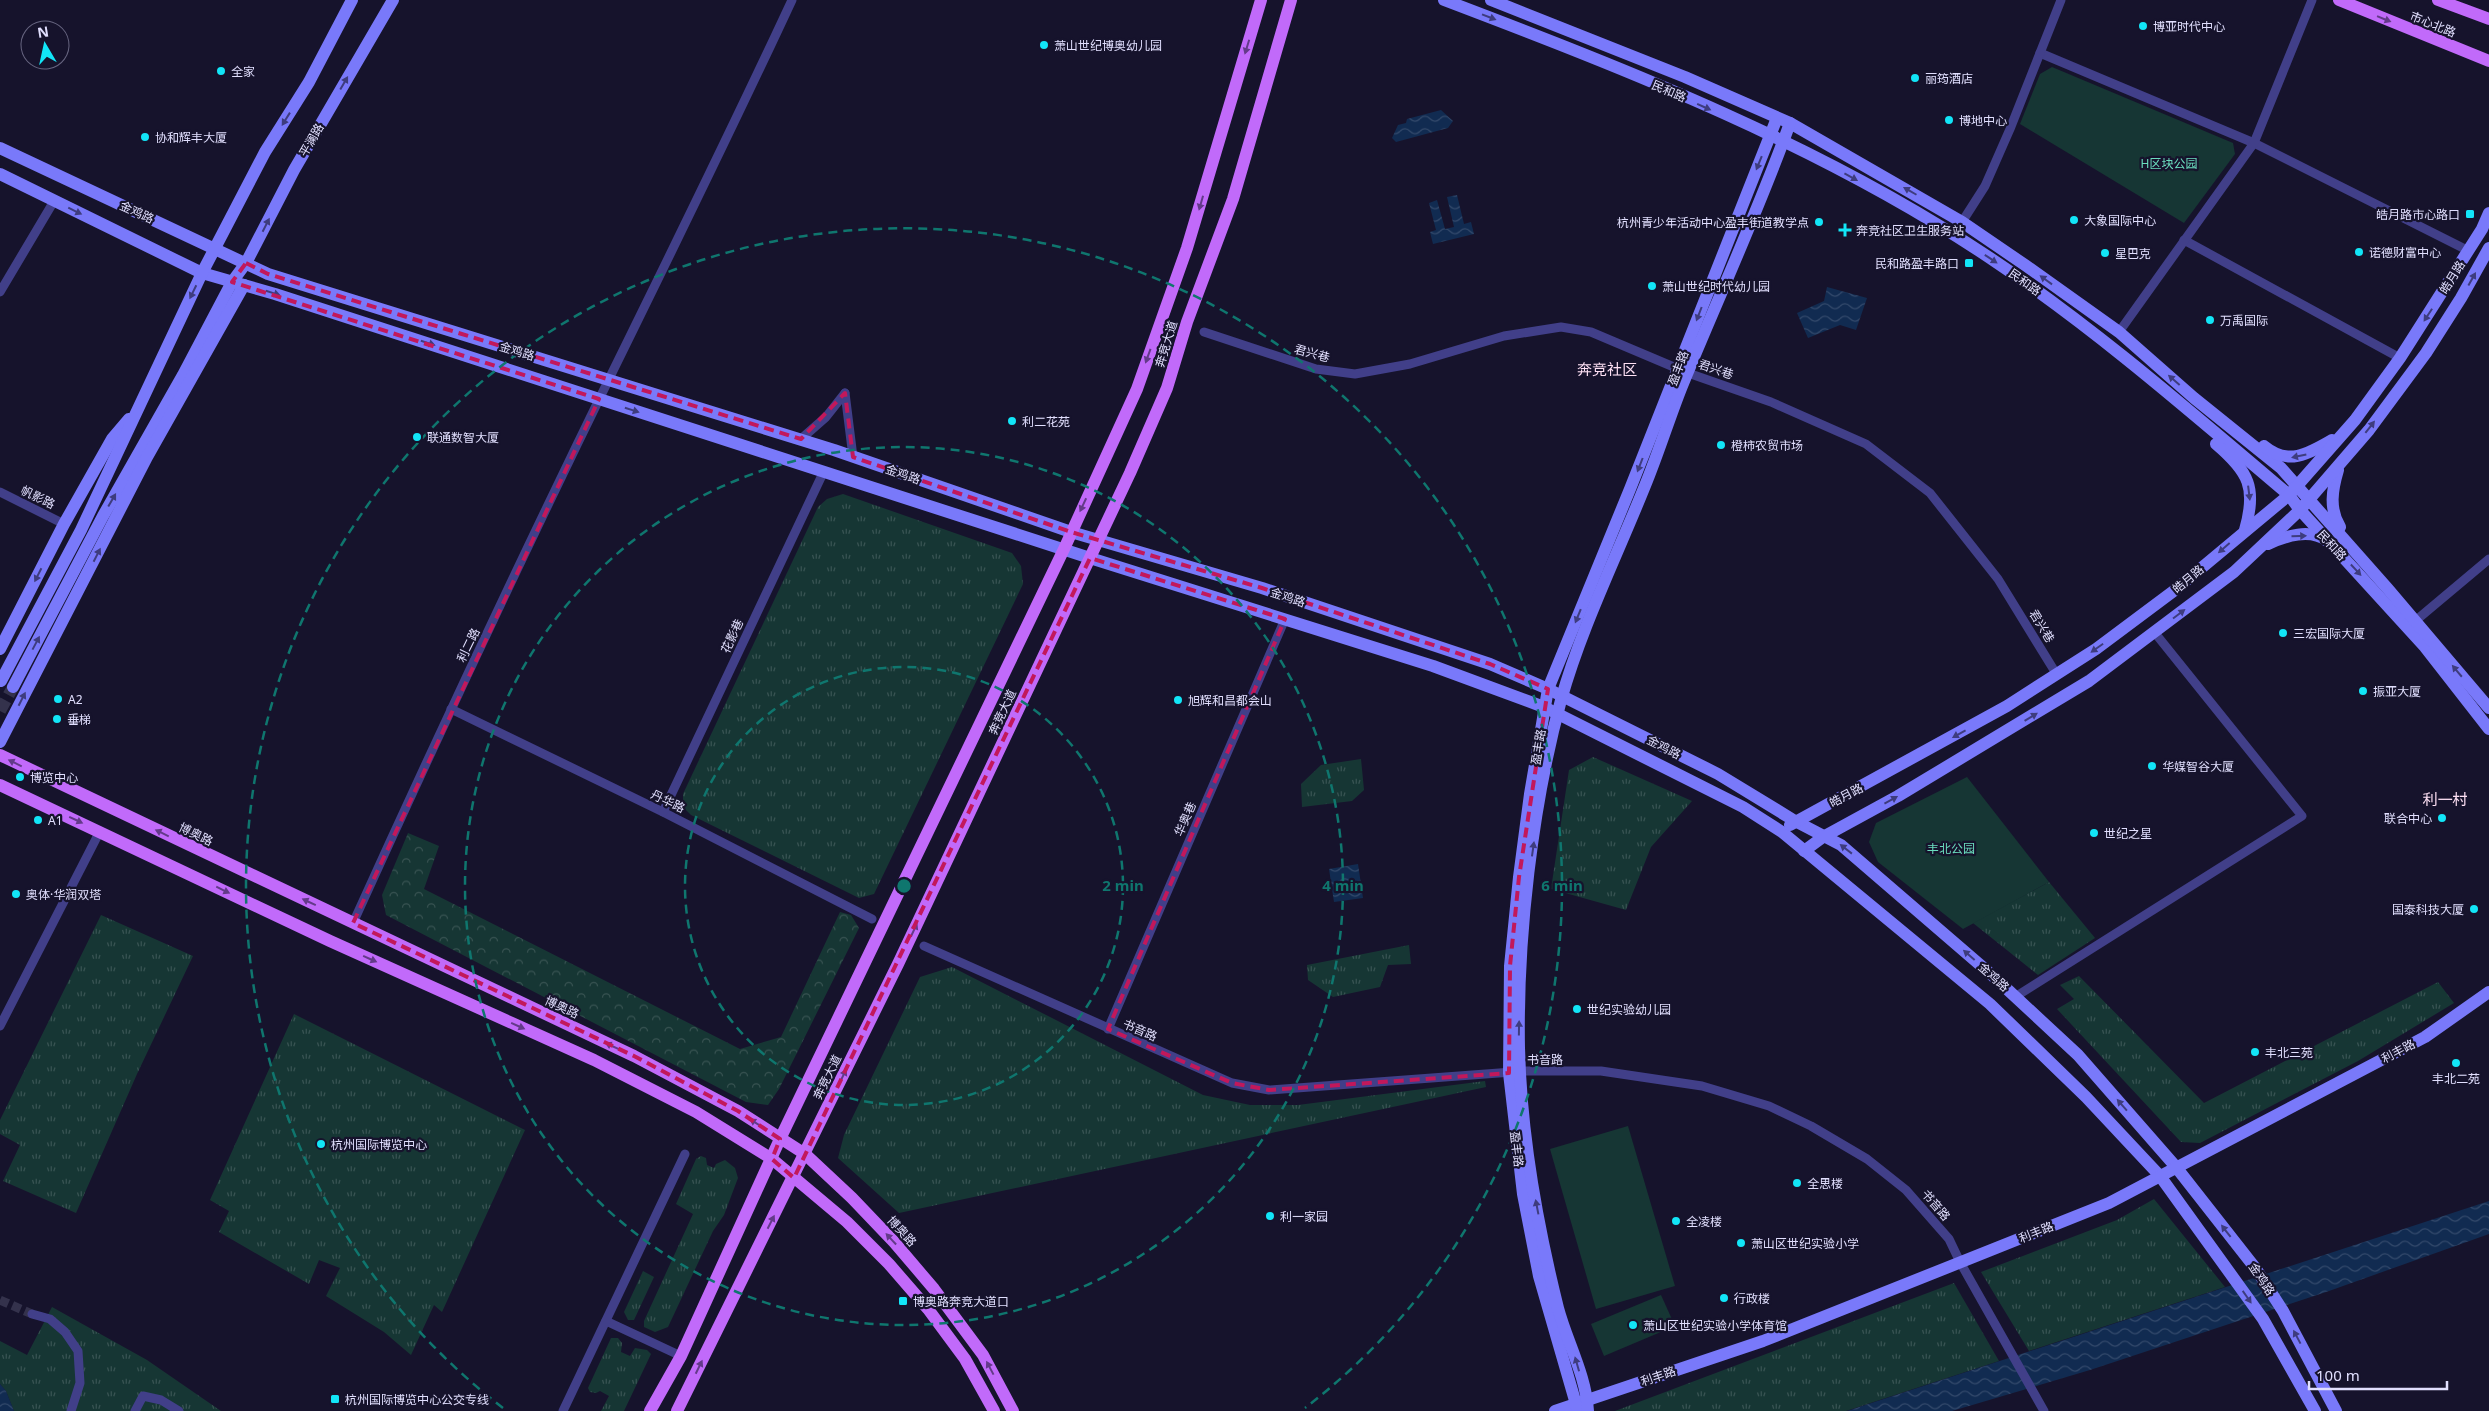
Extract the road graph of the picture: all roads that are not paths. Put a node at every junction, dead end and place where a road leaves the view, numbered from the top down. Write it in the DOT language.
graph roads {
  1 [pos="352,0"];
  2 [pos="393,0"];
  3 [pos="792,0"];
  4 [pos="1261,0"];
  5 [pos="1291,0"];
  6 [pos="1444,0"];
  7 [pos="1491,0"];
  8 [pos="2061,0"];
  9 [pos="2312,0"];
  10 [pos="2339,0"];
  11 [pos="2438,0"];
  12 [pos="2489,19"];
  13 [pos="2040,53"];
  14 [pos="2489,63"];
  15 [pos="1777,118"];
  16 [pos="1790,123"];
  17 [pos="1770,135"];
  18 [pos="1783,142"];
  19 [pos="2254,143"];
  20 [pos="0,148"];
  21 [pos="0,174"];
  22 [pos="54,201"];
  23 [pos="2489,213"];
  24 [pos="1962,222"];
  25 [pos="2184,240"];
  26 [pos="215,248"];
  27 [pos="2489,248"];
  28 [pos="2469,251"];
  29 [pos="246,263"];
  30 [pos="202,273"];
  31 [pos="238,283"];
  32 [pos="0,292"];
  33 [pos="1204,332"];
  34 [pos="2119,332"];
  35 [pos="2400,358"];
  36 [pos="1683,370"];
  37 [pos="609,380"];
  38 [pos="2164,391"];
  39 [pos="2194,398"];
  40 [pos="599,399"];
  41 [pos="134,414"];
  42 [pos="2343,434"];
  43 [pos="801,439"];
  44 [pos="853,457"];
  45 [pos="2339,465"];
  46 [pos="824,471"];
  47 [pos="2293,490"];
  48 [pos="0,492"];
  49 [pos="2309,500"];
  50 [pos="2300,510"];
  51 [pos="64,524"];
  52 [pos="2245,530"];
  53 [pos="1071,532"];
  54 [pos="1099,540"];
  55 [pos="2261,547"];
  56 [pos="2335,548"];
  57 [pos="2352,548"];
  58 [pos="1064,549"];
  59 [pos="1090,558"];
  60 [pos="2489,559"];
  61 [pos="1286,619"];
  62 [pos="2414,622"];
  63 [pos="2155,632"];
  64 [pos="0,649"];
  65 [pos="2057,674"];
  66 [pos="1,681"];
  67 [pos="13,687"];
  68 [pos="1548,688"];
  69 [pos="1562,696"];
  70 [pos="1544,707"];
  71 [pos="2489,708"];
  72 [pos="451,709"];
  73 [pos="1558,714"];
  74 [pos="2489,729"];
  75 [pos="0,742"];
  76 [pos="0,756"];
  77 [pos="0,785"];
  78 [pos="663,812"];
  79 [pos="1795,821"];
  80 [pos="100,831"];
  81 [pos="1782,832"];
  82 [pos="1823,837"];
  83 [pos="1804,851"];
  84 [pos="872,919"];
  85 [pos="353,922"];
  86 [pos="924,946"];
  87 [pos="2489,992"];
  88 [pos="2015,997"];
  89 [pos="0,1026"];
  90 [pos="1108,1029"];
  91 [pos="1515,1072"];
  92 [pos="780,1138"];
  93 [pos="685,1154"];
  94 [pos="804,1154"];
  95 [pos="772,1159"];
  96 [pos="2176,1168"];
  97 [pos="2160,1176"];
  98 [pos="794,1178"];
  99 [pos="1960,1262"];
  100 [pos="32,1314"];
  101 [pos="606,1321"];
  102 [pos="681,1356"];
  103 [pos="1583,1406"];
  104 [pos="71,1411"];
  105 [pos="135,1411"];
  106 [pos="179,1411"];
  107 [pos="563,1411"];
  108 [pos="650,1411"];
  109 [pos="677,1411"];
  110 [pos="994,1411"];
  111 [pos="1013,1411"];
  112 [pos="1555,1411"];
  113 [pos="2044,1411"];
  114 [pos="2315,1411"];
  115 [pos="2336,1411"];
  1 -- 26 [label="main road, one-way"];
  29 -- 2 [label="main road, 平澜路, one-way"];
  3 -- 37 [label="street, 利二路"];
  4 -- 53 [label="main road, 奔竞大道, one-way"];
  5 -- 54 [label="main road, 奔竞大道"];
  6 -- 17 [label="main road, 民和路, one-way"];
  7 -- 15 [label="main road, 民和路"];
  8 -- 13 [label="street"];
  9 -- 19 [label="street"];
  10 -- 14 [label="main road, 市心北路, one-way"];
  11 -- 12 [label="main road, 市心北路"];
  13 -- 19 [label="street"];
  13 -- 24 [label="street"];
  15 -- 16 [label="main road, 民和路"];
  15 -- 17 [label="main road, 盈丰路"];
  16 -- 18 [label="main road, 盈丰路"];
  24 -- 16 [label="main road, 民和路, one-way"];
  17 -- 18 [label="main road, 民和路"];
  17 -- 36 [label="main road, 盈丰路, one-way"];
  18 -- 36 [label="main road, 盈丰路"];
  18 -- 38 [label="main road, 民和路, one-way"];
  19 -- 25 [label="street"];
  19 -- 28 [label="street"];
  20 -- 26 [label="main road, 金鸡路"];
  21 -- 22 [label="main road, 金鸡路"];
  22 -- 30 [label="main road, 金鸡路, one-way"];
  22 -- 32 [label="street"];
  23 -- 28 [label="main road, 皓月路"];
  34 -- 24 [label="main road, 民和路, one-way"];
  25 -- 34 [label="street"];
  25 -- 35 [label="street"];
  26 -- 29 [label="main road, 金鸡路"];
  26 -- 30 [label="main road"];
  45 -- 27 [label="main road, 皓月路, one-way"];
  28 -- 35 [label="main road, 皓月路, one-way"];
  29 -- 31 [label="main road, 平澜路"];
  29 -- 37 [label="main road, 金鸡路"];
  30 -- 31 [label="main road, 金鸡路"];
  30 -- 41 [label="main road, one-way"];
  31 -- 40 [label="main road, 金鸡路, one-way"];
  67 -- 31 [label="main road, one-way"];
  75 -- 31 [label="main road, one-way"];
  33 -- 36 [label="street, 君兴巷"];
  39 -- 34 [label="main road, 民和路, one-way"];
  35 -- 42 [label="main road, 皓月路"];
  36 -- 65 [label="street, 君兴巷"];
  36 -- 68 [label="main road, 盈丰路, one-way"];
  36 -- 69 [label="main road, 盈丰路"];
  37 -- 40 [label="street, 利二路"];
  37 -- 43 [label="main road, 金鸡路"];
  38 -- 47 [label="main road, 民和路"];
  38 -- 52 [label="main road, one-way"];
  42 -- 39 [label="main road, one-way"];
  39 -- 47 [label="main road, 民和路"];
  40 -- 46 [label="main road, 金鸡路, one-way"];
  40 -- 72 [label="street, 利二路"];
  41 -- 51 [label="main road"];
  41 -- 66 [label="main road"];
  42 -- 47 [label="main road, 皓月路"];
  43 -- 44 [label="main road, 金鸡路"];
  43 -- 44 [label="street"];
  44 -- 53 [label="main road, 金鸡路"];
  45 -- 49 [label="main road, 皓月路"];
  45 -- 57 [label="main road"];
  46 -- 58 [label="main road, 金鸡路"];
  46 -- 78 [label="street, 花影巷"];
  47 -- 49 [label="main road, 民和路"];
  47 -- 50 [label="main road, 民和路"];
  47 -- 52 [label="main road, 皓月路"];
  48 -- 51 [label="street, 帆影路"];
  49 -- 50 [label="main road, 皓月路"];
  49 -- 57 [label="main road, 民和路"];
  50 -- 55 [label="main road, 皓月路"];
  50 -- 56 [label="main road, 民和路"];
  51 -- 64 [label="main road, one-way"];
  52 -- 65 [label="main road, 皓月路, one-way"];
  53 -- 54 [label="main road, 金鸡路"];
  53 -- 58 [label="main road, 奔竞大道"];
  54 -- 59 [label="main road, 奔竞大道"];
  54 -- 68 [label="main road, 金鸡路"];
  55 -- 56 [label="main road, one-way"];
  63 -- 55 [label="main road, 皓月路, one-way"];
  56 -- 74 [label="main road, 民和路, one-way"];
  57 -- 62 [label="main road, 民和路"];
  58 -- 59 [label="main road, 金鸡路"];
  58 -- 92 [label="main road, 奔竞大道"];
  59 -- 61 [label="main road, 金鸡路"];
  94 -- 59 [label="main road, 奔竞大道, one-way"];
  60 -- 62 [label="street"];
  61 -- 70 [label="main road, 金鸡路"];
  61 -- 90 [label="street, 华奥巷"];
  71 -- 62 [label="main road, 民和路, one-way"];
  82 -- 63 [label="main road, 皓月路, one-way"];
  63 -- 88 [label="street"];
  65 -- 79 [label="main road, 皓月路, one-way"];
  68 -- 69 [label="main road, 金鸡路"];
  68 -- 70 [label="main road, 盈丰路"];
  69 -- 73 [label="main road, 盈丰路"];
  69 -- 79 [label="main road, 金鸡路"];
  70 -- 73 [label="main road, 金鸡路"];
  70 -- 91 [label="main road, 盈丰路"];
  72 -- 78 [label="street, 丹华路"];
  72 -- 85 [label="street, 利二路"];
  73 -- 81 [label="main road, 金鸡路"];
  91 -- 73 [label="main road, 盈丰路, one-way"];
  85 -- 76 [label="main road, 博奥路, one-way"];
  77 -- 80 [label="main road, one-way"];
  78 -- 84 [label="street, 丹华路"];
  79 -- 81 [label="main road, 皓月路"];
  79 -- 82 [label="main road, 金鸡路"];
  80 -- 89 [label="street"];
  80 -- 95 [label="main road, one-way"];
  81 -- 83 [label="main road, 金鸡路"];
  82 -- 83 [label="main road, 皓月路"];
  88 -- 82 [label="main road, 金鸡路, one-way"];
  83 -- 97 [label="main road, 金鸡路"];
  92 -- 85 [label="main road, 博奥路, one-way"];
  86 -- 90 [label="street, 书音路"];
  87 -- 96 [label="main road, 利丰路"];
  96 -- 88 [label="main road, 金鸡路, one-way"];
  90 -- 91 [label="street, 书音路"];
  91 -- 99 [label="street, 书音路"];
  91 -- 103 [label="main road, 盈丰路"];
  92 -- 94 [label="main road, 博奥路"];
  92 -- 95 [label="main road, 奔竞大道"];
  93 -- 101 [label="street"];
  94 -- 98 [label="main road, 奔竞大道"];
  111 -- 94 [label="main road, 博奥路, one-way"];
  95 -- 98 [label="main road"];
  95 -- 102 [label="main road, 奔竞大道"];
  96 -- 97 [label="main road, 利丰路"];
  115 -- 96 [label="main road, 金鸡路, one-way"];
  97 -- 99 [label="main road, 利丰路"];
  97 -- 114 [label="main road, 金鸡路, one-way"];
  109 -- 98 [label="main road, 奔竞大道, one-way"];
  98 -- 110 [label="main road"];
  99 -- 103 [label="main road, 利丰路"];
  99 -- 113 [label="street, 书音路"];
  100 -- 104 [label="street"];
  101 -- 102 [label="street"];
  101 -- 107 [label="street"];
  102 -- 108 [label="main road, 奔竞大道"];
  103 -- 112 [label="main road, 利丰路"];
  105 -- 106 [label="street"];
}
